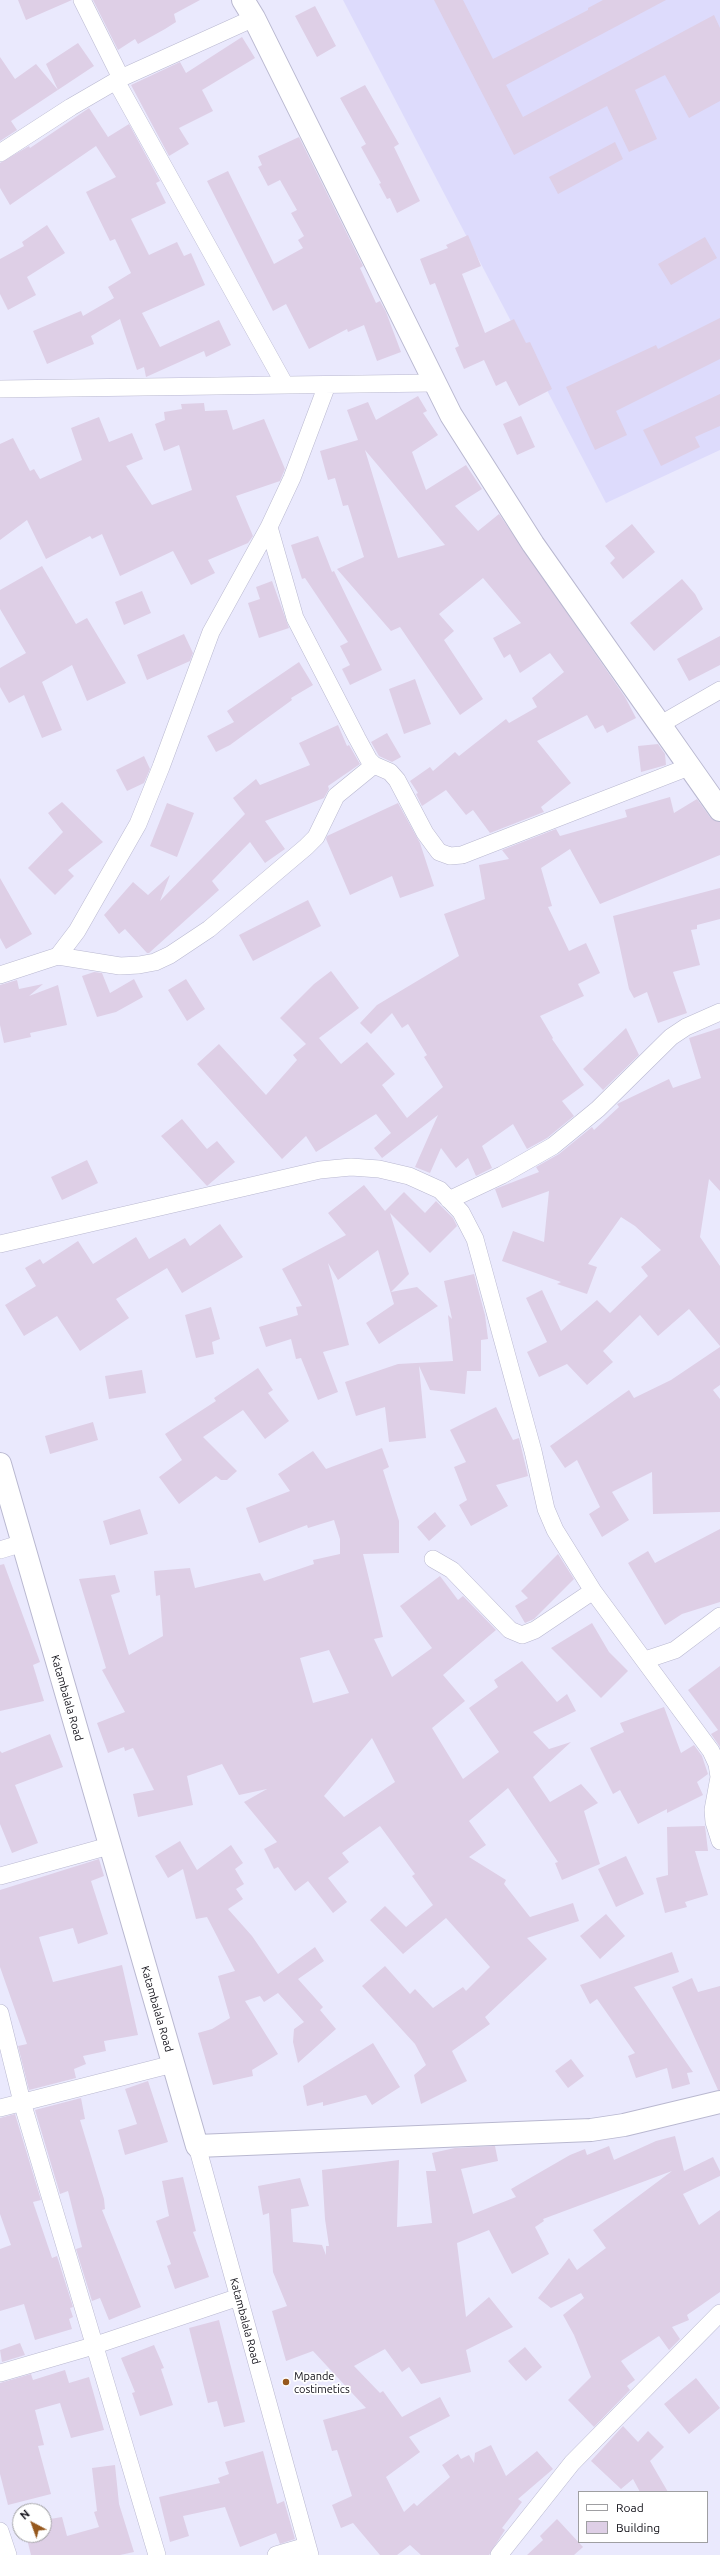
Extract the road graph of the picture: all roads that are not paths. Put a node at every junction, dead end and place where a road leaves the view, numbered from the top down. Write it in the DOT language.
graph roads {
  1 [pos="82,0"];
  2 [pos="250,6"];
  3 [pos="119,80"];
  4 [pos="0,153"];
  5 [pos="433,383"];
  6 [pos="285,385"];
  7 [pos="327,385"];
  8 [pos="0,389"];
  9 [pos="269,527"];
  10 [pos="720,690"];
  11 [pos="661,724"];
  12 [pos="374,765"];
  13 [pos="690,766"];
  14 [pos="716,797"];
  15 [pos="58,956"];
  16 [pos="0,975"];
  17 [pos="720,1012"];
  18 [pos="449,1200"];
  19 [pos="0,1244"];
  20 [pos="0,1464"];
  21 [pos="23,1543"];
  22 [pos="0,1550"];
  23 [pos="434,1560"];
  24 [pos="593,1591"];
  25 [pos="720,1616"];
  26 [pos="645,1660"];
  27 [pos="720,1840"];
  28 [pos="110,1846"];
  29 [pos="0,1876"];
  30 [pos="0,2013"];
  31 [pos="173,2064"];
  32 [pos="22,2102"];
  33 [pos="720,2102"];
  34 [pos="0,2108"];
  35 [pos="197,2146"];
  36 [pos="239,2297"];
  37 [pos="720,2313"];
  38 [pos="93,2346"];
  39 [pos="0,2373"];
  40 [pos="0,2531"];
  41 [pos="309,2550"];
  42 [pos="8,2555"];
  43 [pos="157,2555"];
  44 [pos="276,2555"];
  45 [pos="499,2555"];
  1 -- 3 [label="street"];
  2 -- 3 [label="street"];
  2 -- 5 [label="main road"];
  3 -- 4 [label="street"];
  3 -- 6 [label="street"];
  5 -- 7 [label="street"];
  5 -- 11 [label="main road"];
  6 -- 7 [label="street"];
  6 -- 8 [label="street"];
  7 -- 9 [label="street"];
  9 -- 12 [label="street"];
  9 -- 15 [label="street"];
  10 -- 11 [label="street"];
  11 -- 13 [label="main road"];
  12 -- 13 [label="street"];
  12 -- 15 [label="street"];
  13 -- 14 [label="main road"];
  15 -- 16 [label="street"];
  17 -- 18 [label="street"];
  18 -- 19 [label="street"];
  18 -- 24 [label="street"];
  20 -- 21 [label="main road, Katambalala Road"];
  21 -- 22 [label="street"];
  21 -- 28 [label="main road, Katambalala Road"];
  23 -- 24 [label="street"];
  24 -- 26 [label="street"];
  25 -- 26 [label="street"];
  26 -- 27 [label="street"];
  28 -- 29 [label="street"];
  28 -- 31 [label="main road, Katambalala Road"];
  30 -- 32 [label="street"];
  31 -- 32 [label="street"];
  31 -- 35 [label="main road, Katambalala Road"];
  32 -- 34 [label="street"];
  32 -- 38 [label="street"];
  33 -- 35 [label="main road"];
  35 -- 36 [label="street, Katambalala Road"];
  36 -- 38 [label="street"];
  36 -- 41 [label="street, Katambalala Road"];
  37 -- 45 [label="street"];
  38 -- 39 [label="street"];
  38 -- 43 [label="street"];
  40 -- 42 [label="street"];
  41 -- 44 [label="street"];
}
